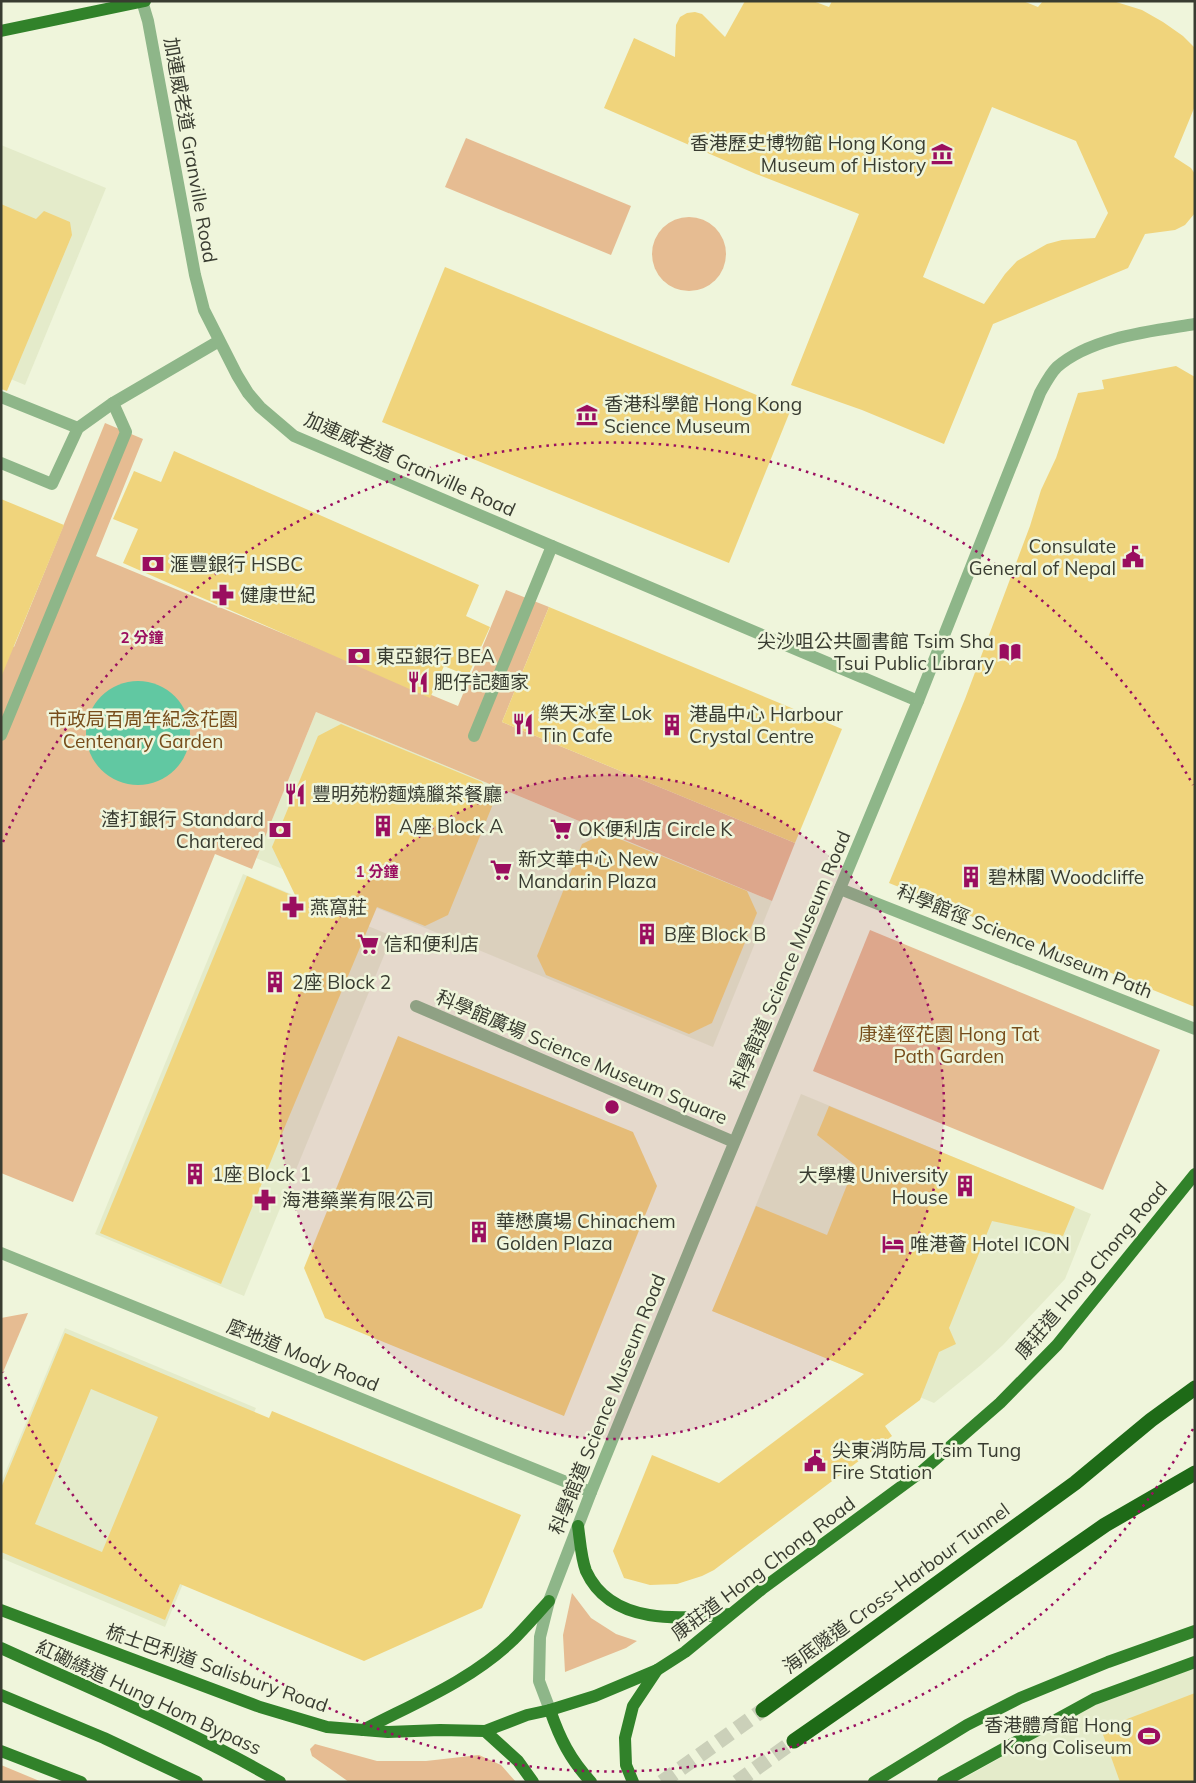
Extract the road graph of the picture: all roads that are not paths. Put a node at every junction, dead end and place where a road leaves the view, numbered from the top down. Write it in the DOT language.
graph roads {
  1 [pos="143,1"];
  2 [pos="1,31"];
  3 [pos="1195,324"];
  4 [pos="219,341"];
  5 [pos="1,397"];
  6 [pos="113,403"];
  7 [pos="78,428"];
  8 [pos="1,463"];
  9 [pos="552,546"];
  10 [pos="918,701"];
  11 [pos="1,735"];
  12 [pos="474,736"];
  13 [pos="840,889"];
  14 [pos="416,1006"];
  15 [pos="1195,1029"];
  16 [pos="734,1142"];
  17 [pos="1195,1174"];
  18 [pos="1,1253"];
  19 [pos="1195,1388"];
  20 [pos="1195,1473"];
  21 [pos="591,1492"];
  22 [pos="578,1526"];
  23 [pos="549,1601"];
  24 [pos="1,1610"];
  25 [pos="731,1614"];
  26 [pos="1195,1631"];
  27 [pos="1,1648"];
  28 [pos="1195,1662"];
  29 [pos="657,1670"];
  30 [pos="1,1695"];
  31 [pos="550,1710"];
  32 [pos="764,1710"];
  33 [pos="363,1730"];
  34 [pos="485,1731"];
  35 [pos="794,1740"];
  36 [pos="1,1751"];
  37 [pos="81,1782"];
  38 [pos="197,1782"];
  39 [pos="280,1782"];
  40 [pos="533,1782"];
  41 [pos="591,1782"];
  42 [pos="632,1782"];
  43 [pos="874,1782"];
  44 [pos="943,1782"];
  1 -- 2 [label="main road"];
  1 -- 4 [label="street, 加連威老道 Granville Road"];
  3 -- 10 [label="street, 科學館道 Science Museum Road"];
  4 -- 6 [label="street"];
  4 -- 9 [label="street, 加連威老道 Granville Road"];
  5 -- 7 [label="street"];
  6 -- 7 [label="street"];
  6 -- 11 [label="street"];
  7 -- 8 [label="street"];
  9 -- 10 [label="street, 加連威老道 Granville Road"];
  9 -- 12 [label="street"];
  10 -- 13 [label="street, 科學館道 Science Museum Road"];
  13 -- 15 [label="street, 科學館徑 Science Museum Path"];
  13 -- 16 [label="street, 科學館道 Science Museum Road"];
  14 -- 16 [label="street, 科學館廣場 Science Museum Square"];
  16 -- 21 [label="street, 科學館道 Science Museum Road"];
  17 -- 25 [label="main road, 康莊道 Hong Chong Road"];
  18 -- 21 [label="street, 麼地道 Mody Road"];
  19 -- 32 [label="highway, 海底隧道 Cross-Harbour Tunnel"];
  20 -- 35 [label="highway"];
  21 -- 22 [label="street, 科學館道 Science Museum Road"];
  22 -- 23 [label="street, 科學館道 Science Museum Road"];
  22 -- 25 [label="main road"];
  23 -- 31 [label="street, 科學館道 Science Museum Road"];
  23 -- 33 [label="main road"];
  24 -- 33 [label="main road, 梳士巴利道 Salisbury Road"];
  25 -- 29 [label="main road, 康莊道 Hong Chong Road"];
  26 -- 43 [label="main road"];
  27 -- 39 [label="main road, 紅磡繞道 Hung Hom Bypass"];
  28 -- 44 [label="main road"];
  29 -- 31 [label="main road, 康莊道 Hong Chong Road"];
  29 -- 42 [label="main road"];
  30 -- 38 [label="main road"];
  31 -- 34 [label="main road, 梳士巴利道 Salisbury Road"];
  31 -- 41 [label="main road"];
  33 -- 34 [label="main road, 梳士巴利道 Salisbury Road"];
  34 -- 40 [label="main road"];
  36 -- 37 [label="main road"];
}
